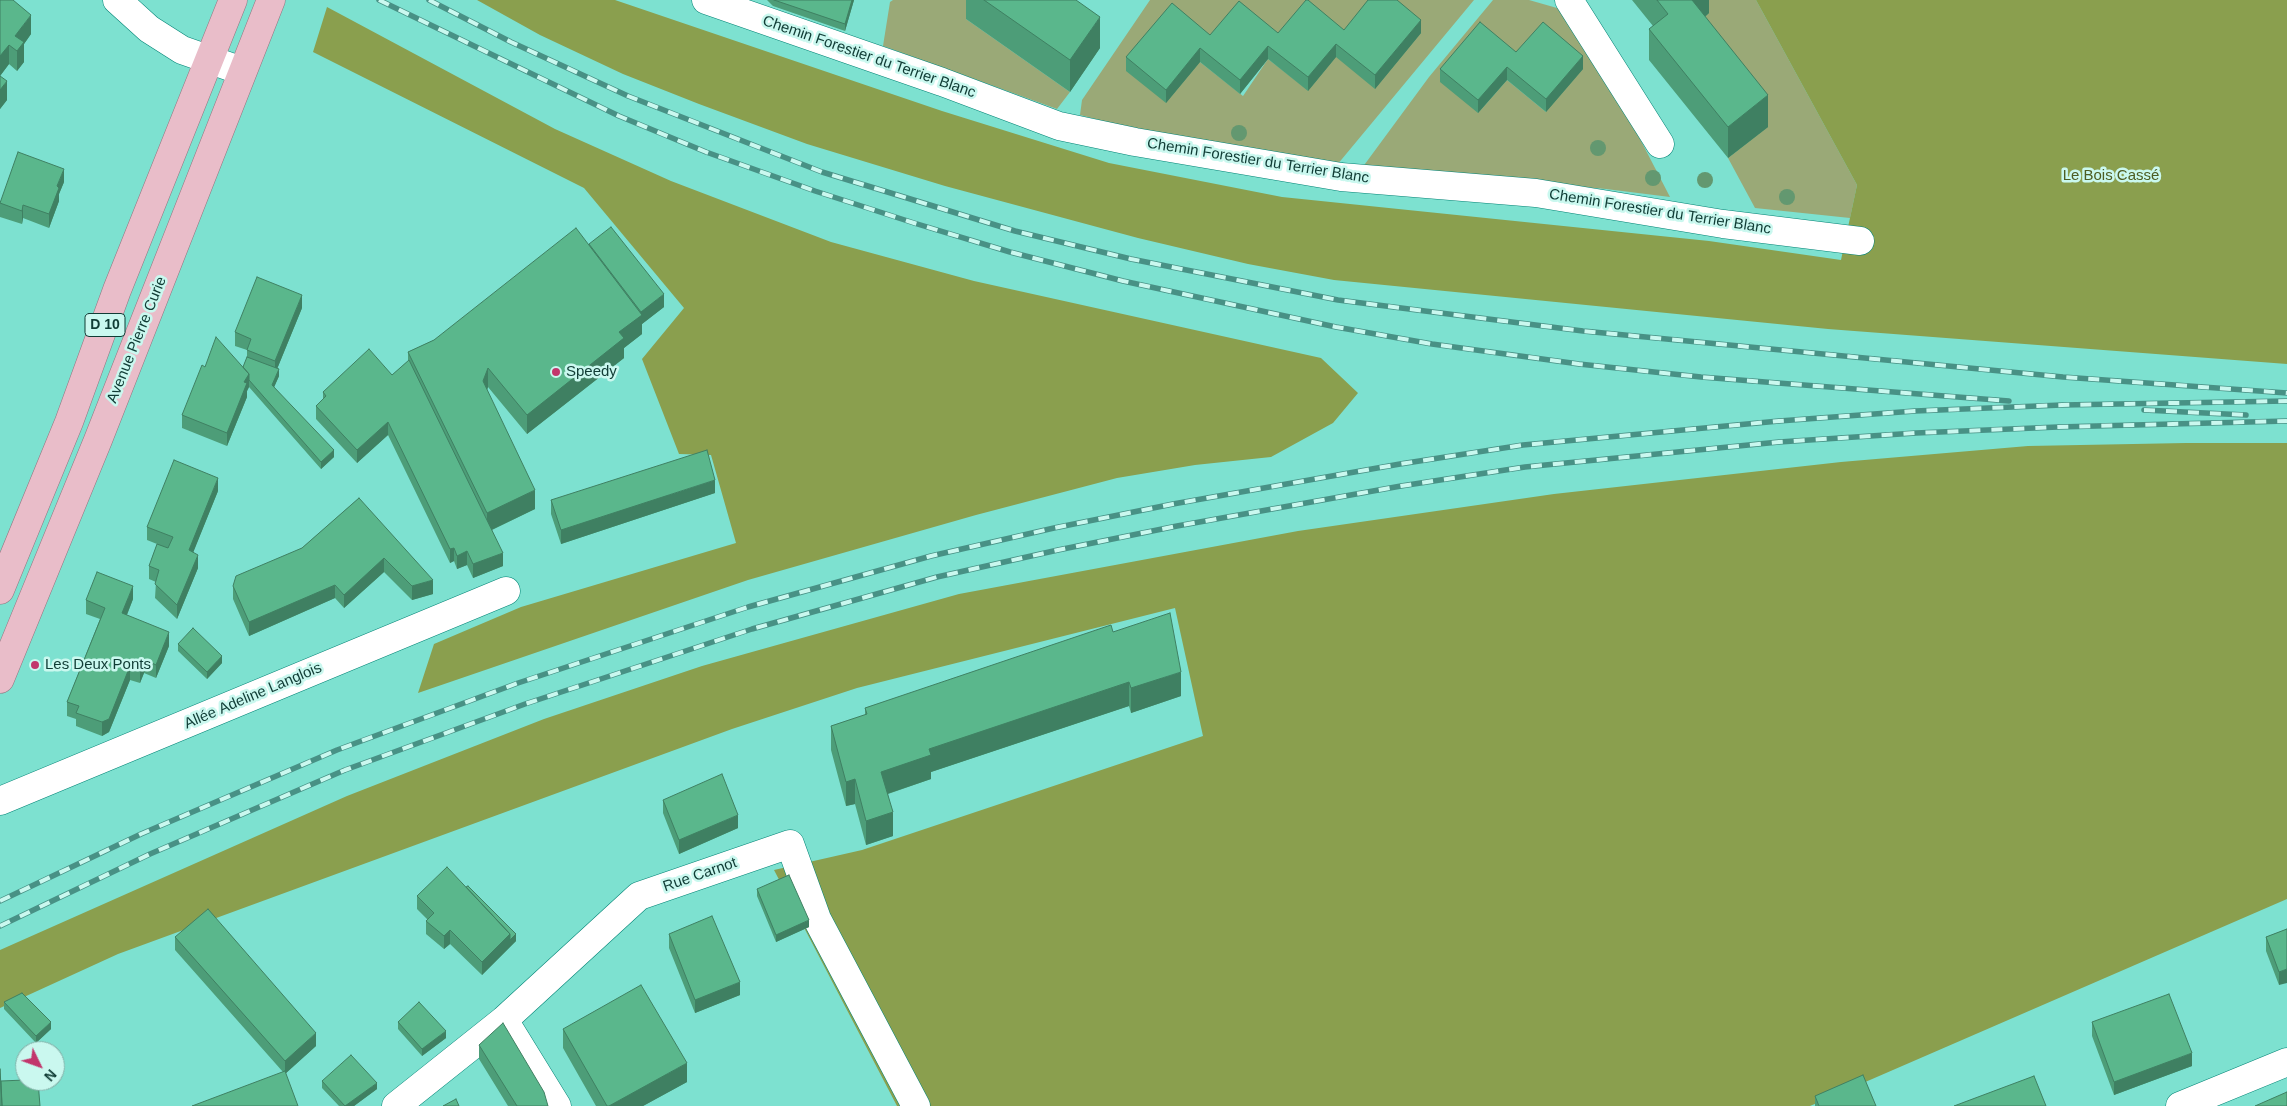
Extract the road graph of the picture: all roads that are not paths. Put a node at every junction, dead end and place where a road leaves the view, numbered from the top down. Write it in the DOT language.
graph roads {
  1 [pos="116,0"];
  2 [pos="706,0"];
  3 [pos="1569,0"];
  4 [pos="232,3"];
  5 [pos="266,11"];
  6 [pos="211,60"];
  7 [pos="242,70"];
  8 [pos="1660,144"];
  9 [pos="1860,241"];
  10 [pos="0,590"];
  11 [pos="506,591"];
  12 [pos="0,679"];
  13 [pos="0,801"];
  14 [pos="504,1020"];
  15 [pos="2287,1062"];
  16 [pos="396,1106"];
  17 [pos="556,1106"];
  18 [pos="916,1106"];
  19 [pos="2180,1106"];
  1 -- 6 [label="street"];
  2 -- 9 [label="street, Chemin Forestier du Terrier Blanc"];
  3 -- 8 [label="street"];
  4 -- 6 [label="main road, D 10"];
  5 -- 7 [label="main road, Avenue Pierre Curie / D 10"];
  6 -- 7 [label="street"];
  6 -- 10 [label="main road, D 10"];
  7 -- 12 [label="main road, Avenue Pierre Curie / D 10"];
  11 -- 13 [label="street, Allée Adeline Langlois"];
  14 -- 16 [label="street, Rue Carnot"];
  14 -- 17 [label="street"];
  14 -- 18 [label="street, Rue Carnot"];
  15 -- 19 [label="street"];
}
